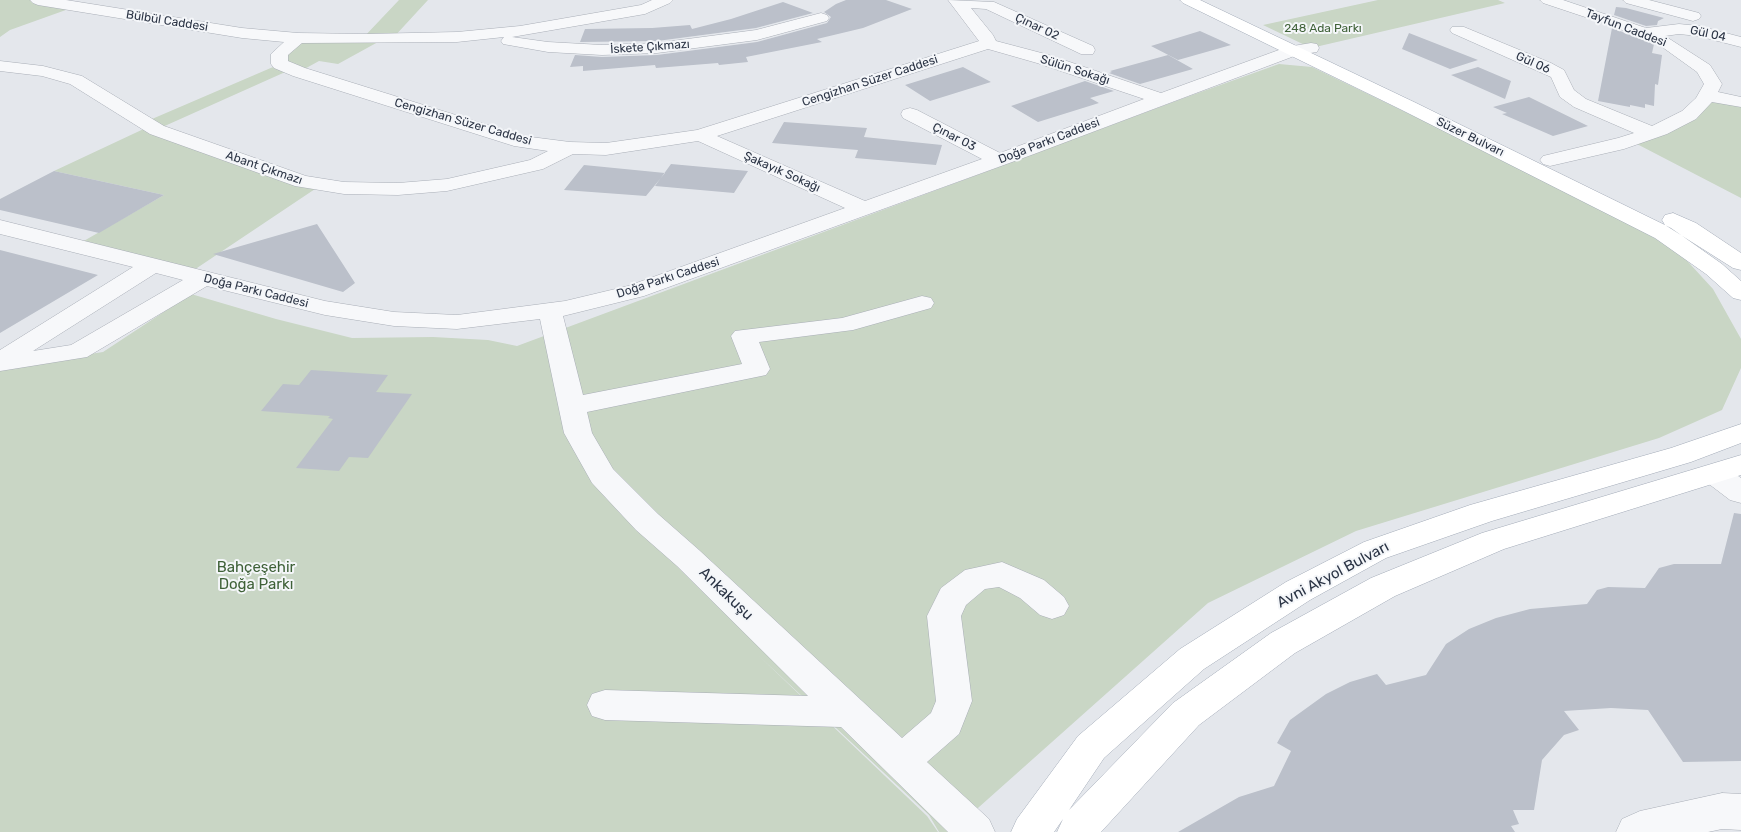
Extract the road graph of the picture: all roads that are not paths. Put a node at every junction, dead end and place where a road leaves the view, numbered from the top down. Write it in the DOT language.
graph roads {
  1 [pos="38,0"];
  2 [pos="664,0"];
  3 [pos="1188,0"];
  4 [pos="1210,0"];
  5 [pos="1548,0"];
  6 [pos="1589,0"];
  7 [pos="1631,0"];
  8 [pos="956,1"];
  9 [pos="1573,8"];
  10 [pos="1693,16"];
  11 [pos="821,18"];
  12 [pos="1458,30"];
  13 [pos="1644,33"];
  14 [pos="476,36"];
  15 [pos="298,38"];
  16 [pos="1741,42"];
  17 [pos="988,44"];
  18 [pos="1087,50"];
  19 [pos="1302,50"];
  20 [pos="0,66"];
  21 [pos="1707,96"];
  22 [pos="1161,98"];
  23 [pos="1741,102"];
  24 [pos="910,114"];
  25 [pos="1652,133"];
  26 [pos="700,135"];
  27 [pos="570,148"];
  28 [pos="998,160"];
  29 [pos="1550,160"];
  30 [pos="864,209"];
  31 [pos="0,227"];
  32 [pos="1741,263"];
  33 [pos="163,268"];
  34 [pos="203,278"];
  35 [pos="1741,293"];
  36 [pos="922,303"];
  37 [pos="550,311"];
  38 [pos="46,356"];
  39 [pos="0,363"];
  40 [pos="572,406"];
  41 [pos="1741,433"];
  42 [pos="1728,470"];
  43 [pos="1741,493"];
  44 [pos="1052,606"];
  45 [pos="605,705"];
  46 [pos="849,712"];
  47 [pos="901,761"];
  48 [pos="1741,812"];
  49 [pos="975,832"];
  50 [pos="1031,832"];
  51 [pos="1077,832"];
  52 [pos="1636,832"];
  1 -- 15 [label="street, Bülbül Caddesi"];
  2 -- 14 [label="street"];
  3 -- 19 [label="main road, Süzer Bulvarı"];
  4 -- 19 [label="main road, Süzer Bulvarı"];
  5 -- 9 [label="street, Tayfun Caddesi"];
  6 -- 9 [label="street"];
  7 -- 10 [label="street"];
  8 -- 17 [label="street"];
  8 -- 18 [label="street, Çınar 02"];
  9 -- 13 [label="street, Tayfun Caddesi"];
  11 -- 14 [label="street, İskete Çıkmazı"];
  12 -- 25 [label="street, Gül 06"];
  13 -- 16 [label="street, Gül 04"];
  13 -- 21 [label="street, Tayfun Caddesi"];
  14 -- 15 [label="street"];
  15 -- 27 [label="street, Cengizhan Süzer Caddesi"];
  17 -- 22 [label="street, Sülün Sokağı"];
  17 -- 26 [label="street, Cengizhan Süzer Caddesi"];
  19 -- 22 [label="street, Doğa Parkı Caddesi"];
  19 -- 29 [label="main road, Süzer Bulvarı"];
  19 -- 35 [label="main road, Süzer Bulvarı"];
  20 -- 27 [label="street, Abant Çıkmazı"];
  21 -- 23 [label="street"];
  21 -- 25 [label="street"];
  22 -- 28 [label="street, Doğa Parkı Caddesi"];
  24 -- 28 [label="street, Çınar 03"];
  25 -- 29 [label="street"];
  26 -- 27 [label="street, Cengizhan Süzer Caddesi"];
  26 -- 30 [label="street, Şakayık Sokağı"];
  28 -- 30 [label="street, Doğa Parkı Caddesi"];
  29 -- 32 [label="main road, Süzer Bulvarı"];
  30 -- 37 [label="street, Doğa Parkı Caddesi"];
  31 -- 33 [label="street, Doğa Parkı Caddesi"];
  33 -- 34 [label="street, Doğa Parkı Caddesi"];
  33 -- 38 [label="street"];
  33 -- 39 [label="street"];
  34 -- 37 [label="street, Doğa Parkı Caddesi"];
  34 -- 38 [label="street"];
  36 -- 40 [label="street"];
  37 -- 40 [label="street, Ankakuşu"];
  38 -- 39 [label="street"];
  40 -- 46 [label="street, Ankakuşu"];
  41 -- 50 [label="main road, Avni Akyol Bulvarı"];
  42 -- 43 [label="street"];
  42 -- 51 [label="main road"];
  44 -- 47 [label="street"];
  45 -- 46 [label="street"];
  46 -- 47 [label="street, Ankakuşu"];
  47 -- 49 [label="street, Ankakuşu"];
  48 -- 52 [label="street"];
}
